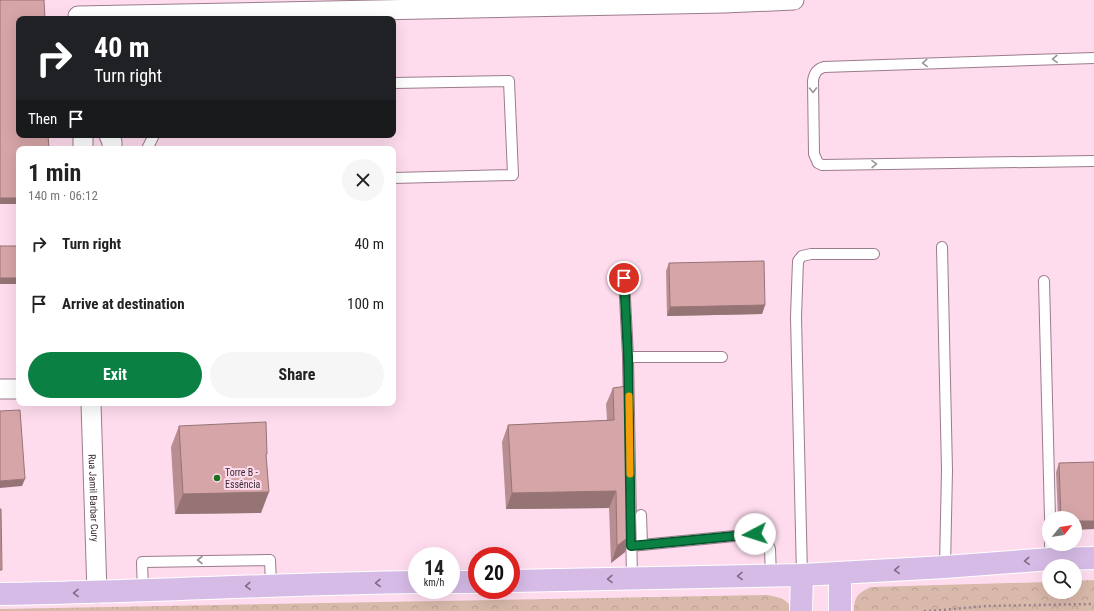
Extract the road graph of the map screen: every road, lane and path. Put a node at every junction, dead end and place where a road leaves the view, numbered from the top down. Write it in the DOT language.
graph roads {
  1 [pos="794,0"];
  2 [pos="724,1"];
  3 [pos="643,2"];
  4 [pos="78,12"];
  5 [pos="1094,58"];
  6 [pos="396,83"];
  7 [pos="1094,161"];
  8 [pos="396,178"];
  9 [pos="942,247"];
  10 [pos="874,254"];
  11 [pos="624,278"];
  12 [pos="1044,281"];
  13 [pos="628,357"];
  14 [pos="722,357"];
  15 [pos="0,389"];
  16 [pos="16,389"];
  17 [pos="91,406"];
  18 [pos="1050,511"];
  19 [pos="640,515"];
  20 [pos="637,545"];
  21 [pos="1051,552"];
  22 [pos="1094,558"];
  23 [pos="945,567"];
  24 [pos="840,573"];
  25 [pos="802,575"];
  26 [pos="771,576"];
  27 [pos="632,579"];
  28 [pos="520,581"];
  29 [pos="408,582"];
  30 [pos="271,585"];
  31 [pos="143,591"];
  32 [pos="97,592"];
  33 [pos="0,594"];
  34 [pos="1094,604"];
  35 [pos="801,611"];
  36 [pos="840,611"];
  37 [pos="924,611"];
  1 -- 2 [label="street"];
  2 -- 3 [label="street"];
  3 -- 4 [label="street"];
  5 -- 7 [label="lane, one-way"];
  6 -- 8 [label="lane"];
  9 -- 23 [label="lane"];
  10 -- 25 [label="lane"];
  11 -- 13 [label="lane"];
  12 -- 18 [label="lane"];
  13 -- 14 [label="lane"];
  13 -- 20 [label="lane"];
  15 -- 16 [label="street"];
  17 -- 32 [label="street, Rua Jamil Barbar Cury"];
  19 -- 20 [label="lane"];
  20 -- 26 [label="lane"];
  20 -- 27 [label="lane"];
  21 -- 22 [label="main road"];
  21 -- 23 [label="main road, one-way"];
  23 -- 24 [label="main road, one-way"];
  24 -- 25 [label="main road"];
  24 -- 36 [label="main road"];
  25 -- 26 [label="main road"];
  25 -- 35 [label="main road"];
  26 -- 27 [label="main road, one-way"];
  27 -- 28 [label="main road, one-way"];
  29 -- 30 [label="main road, one-way"];
  30 -- 31 [label="main road, one-way"];
  30 -- 31 [label="lane, one-way"];
  31 -- 32 [label="main road"];
  32 -- 33 [label="main road, one-way"];
  34 -- 37 [label="path"];
}
